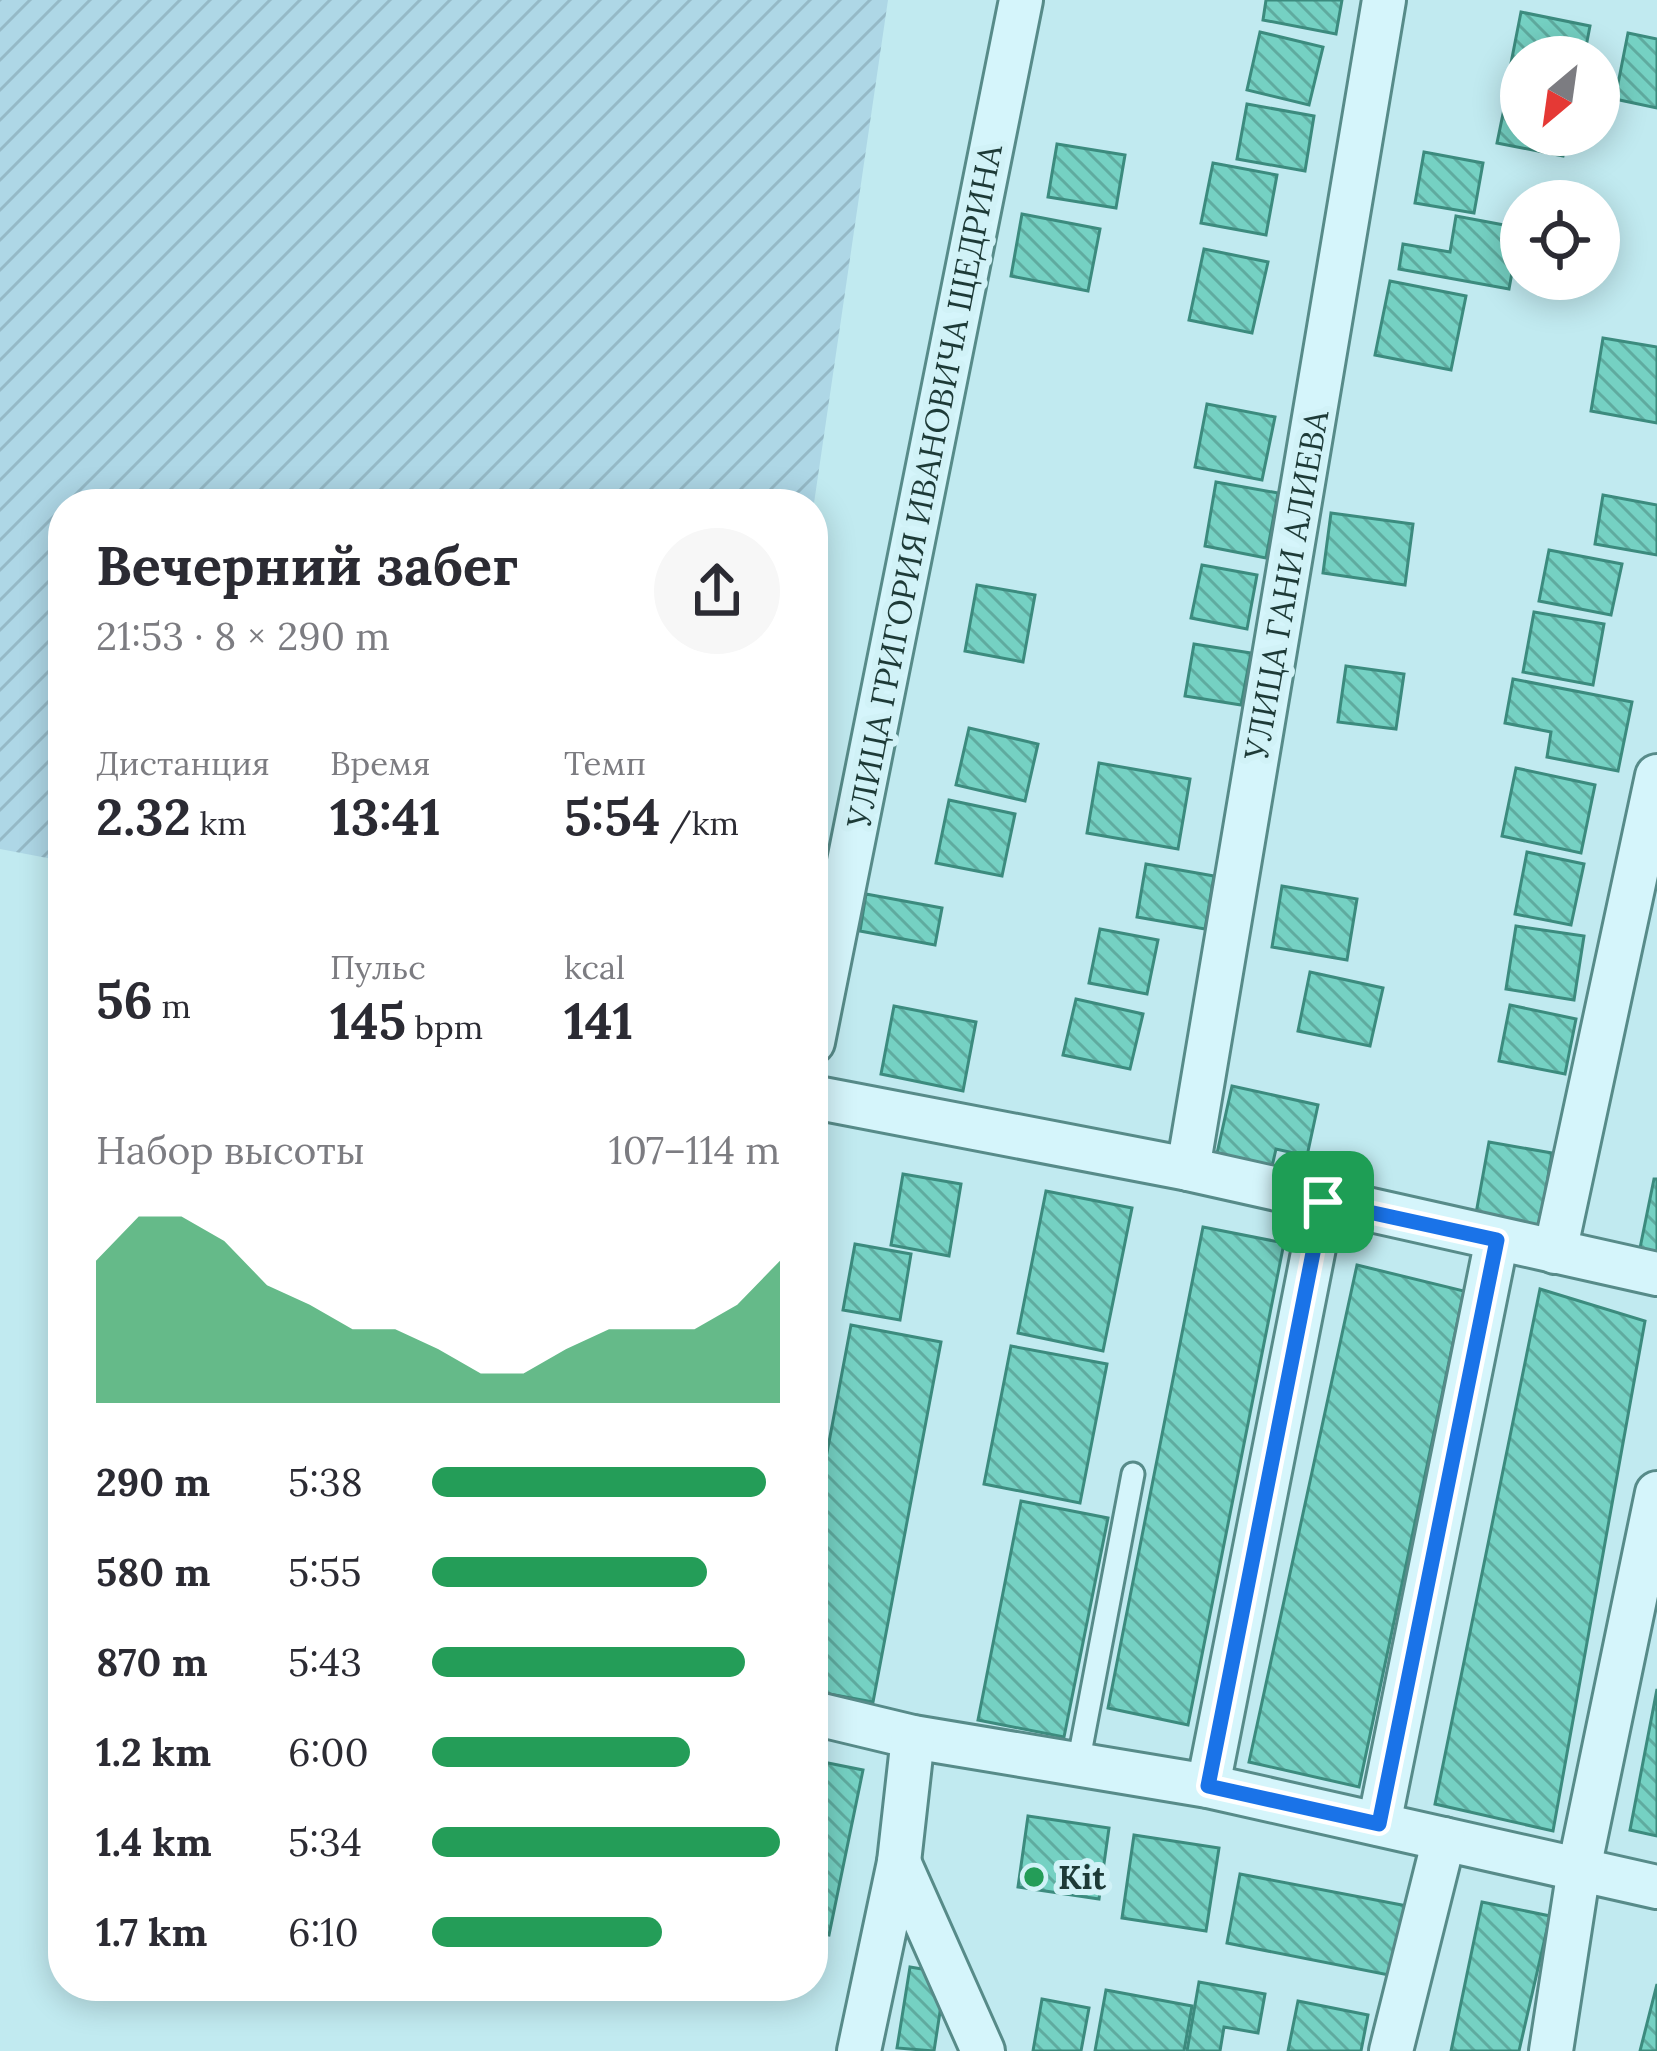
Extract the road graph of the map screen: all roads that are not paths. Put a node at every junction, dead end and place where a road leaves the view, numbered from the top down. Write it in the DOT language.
graph roads {
  1 [pos="1021,0"];
  2 [pos="1384,0"];
  3 [pos="1657,776"];
  4 [pos="828,967"];
  5 [pos="828,1100"];
  6 [pos="1188,1169"];
  7 [pos="1323,1202"];
  8 [pos="1497,1240"];
  9 [pos="1556,1252"];
  10 [pos="1657,1274"];
  11 [pos="1133,1474"];
  12 [pos="1657,1493"];
  13 [pos="828,1717"];
  14 [pos="914,1737"];
  15 [pos="1078,1763"];
  16 [pos="1208,1786"];
  17 [pos="1379,1824"];
  18 [pos="1444,1839"];
  19 [pos="899,1862"];
  20 [pos="1579,1869"];
  21 [pos="1657,1887"];
  22 [pos="859,2051"];
  23 [pos="983,2051"];
  24 [pos="1391,2051"];
  25 [pos="1551,2051"];
  1 -- 4 [label="street, УЛИЦА ГРИГОРИЯ ИВАНОВИЧА ЩЕДРИНА"];
  2 -- 6 [label="street, УЛИЦА ГАНИ АЛИЕВА"];
  3 -- 9 [label="street"];
  5 -- 6 [label="street"];
  6 -- 7 [label="street"];
  7 -- 8 [label="street"];
  7 -- 16 [label="street"];
  8 -- 9 [label="street"];
  8 -- 17 [label="street"];
  9 -- 10 [label="street"];
  11 -- 15 [label="lane"];
  12 -- 20 [label="street"];
  13 -- 14 [label="street"];
  14 -- 15 [label="street"];
  14 -- 19 [label="street"];
  15 -- 16 [label="street"];
  16 -- 17 [label="street"];
  17 -- 18 [label="street"];
  18 -- 20 [label="street"];
  18 -- 24 [label="street"];
  19 -- 22 [label="street"];
  19 -- 23 [label="street"];
  20 -- 21 [label="street"];
  20 -- 25 [label="street"];
}
